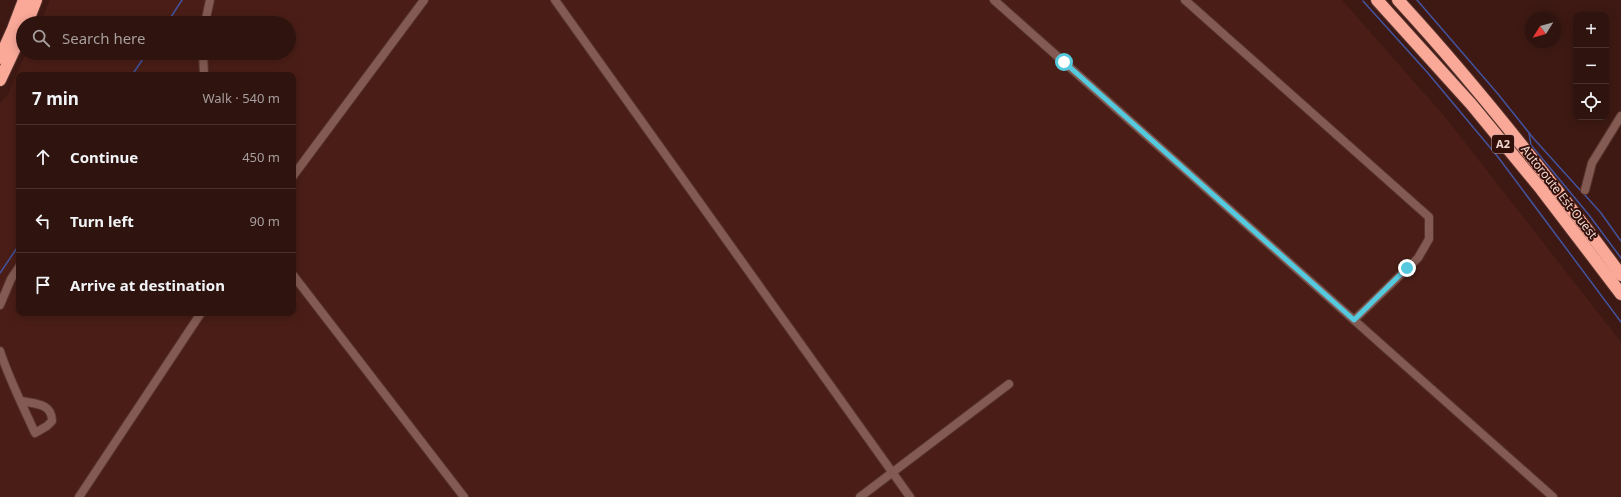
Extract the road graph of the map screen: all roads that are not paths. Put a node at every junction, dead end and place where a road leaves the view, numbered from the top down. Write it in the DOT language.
graph roads {
  1 [pos="24,0"];
  2 [pos="36,0"];
  3 [pos="210,0"];
  4 [pos="424,0"];
  5 [pos="555,0"];
  6 [pos="994,0"];
  7 [pos="1185,0"];
  8 [pos="1377,0"];
  9 [pos="1398,0"];
  10 [pos="18,16"];
  11 [pos="30,16"];
  12 [pos="207,16"];
  13 [pos="16,23"];
  14 [pos="16,47"];
  15 [pos="0,58"];
  16 [pos="203,60"];
  17 [pos="204,72"];
  18 [pos="0,80"];
  19 [pos="1621,116"];
  20 [pos="296,172"];
  21 [pos="1585,190"];
  22 [pos="16,272"];
  23 [pos="1621,275"];
  24 [pos="296,279"];
  25 [pos="1621,294"];
  26 [pos="0,306"];
  27 [pos="199,316"];
  28 [pos="1354,320"];
  29 [pos="0,351"];
  30 [pos="1009,384"];
  31 [pos="20,401"];
  32 [pos="892,472"];
  33 [pos="79,497"];
  34 [pos="464,497"];
  35 [pos="860,497"];
  36 [pos="910,497"];
  37 [pos="1552,497"];
  1 -- 10 [label="highway"];
  2 -- 11 [label="highway"];
  3 -- 12 [label="street"];
  4 -- 20 [label="street"];
  5 -- 32 [label="street"];
  6 -- 28 [label="street"];
  7 -- 28 [label="street"];
  8 -- 25 [label="highway, Autoroute Est-Ouest / A2"];
  9 -- 23 [label="highway, Autoroute Est-Ouest / A2"];
  13 -- 15 [label="highway"];
  14 -- 18 [label="highway"];
  16 -- 17 [label="street"];
  19 -- 21 [label="street"];
  22 -- 26 [label="street"];
  24 -- 34 [label="street"];
  27 -- 33 [label="street"];
  28 -- 37 [label="street"];
  29 -- 31 [label="street"];
  30 -- 32 [label="street"];
  32 -- 35 [label="street"];
  32 -- 36 [label="street"];
}
